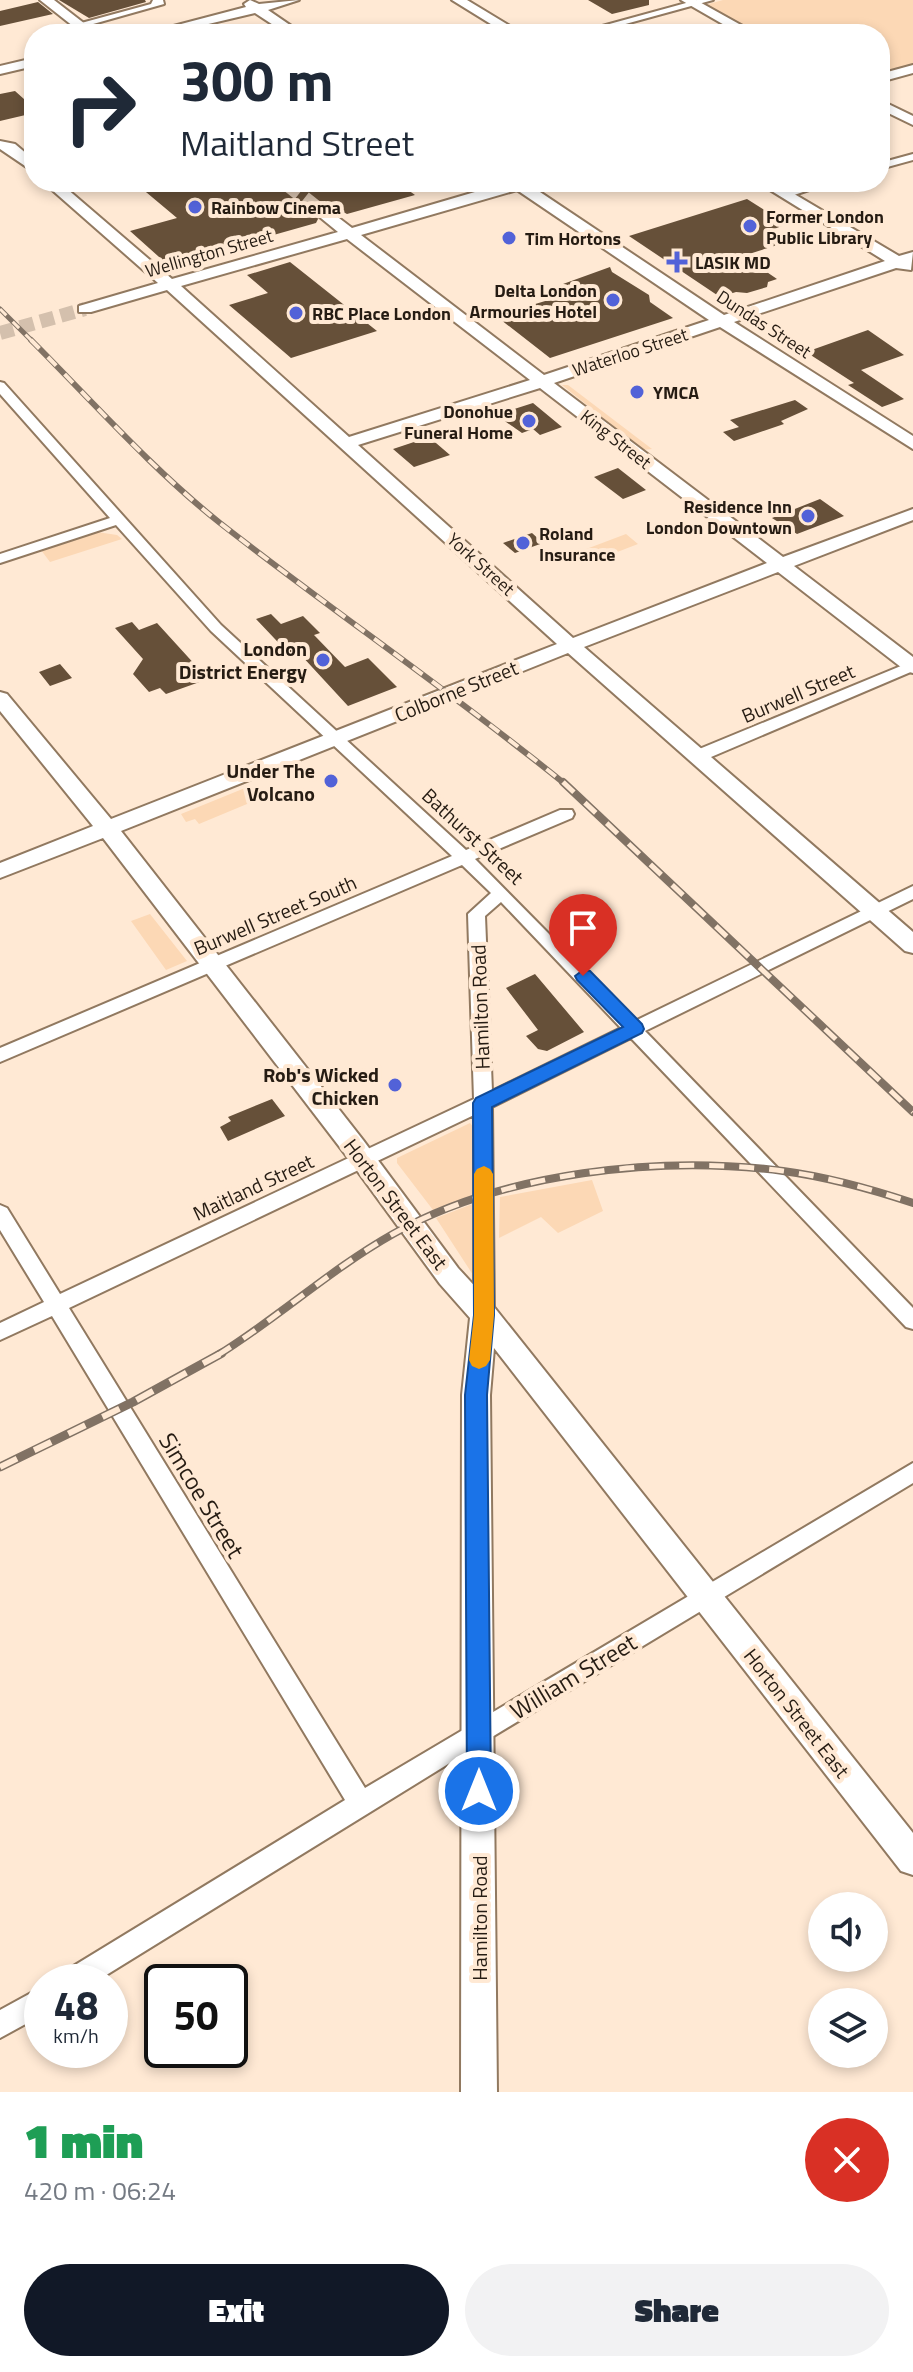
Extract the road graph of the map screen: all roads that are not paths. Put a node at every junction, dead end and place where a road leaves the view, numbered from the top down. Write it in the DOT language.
graph roads {
  1 [pos="46,0"];
  2 [pos="158,0"];
  3 [pos="245,0"];
  4 [pos="293,0"];
  5 [pos="458,0"];
  6 [pos="696,1"];
  7 [pos="258,8"];
  8 [pos="78,24"];
  9 [pos="83,24"];
  10 [pos="192,24"];
  11 [pos="281,24"];
  12 [pos="499,24"];
  13 [pos="614,24"];
  14 [pos="734,24"];
  15 [pos="24,64"];
  16 [pos="913,69"];
  17 [pos="0,70"];
  18 [pos="890,75"];
  19 [pos="890,109"];
  20 [pos="913,121"];
  21 [pos="0,133"];
  22 [pos="5,146"];
  23 [pos="913,157"];
  24 [pos="24,160"];
  25 [pos="890,163"];
  26 [pos="62,192"];
  27 [pos="464,192"];
  28 [pos="488,192"];
  29 [pos="534,192"];
  30 [pos="780,192"];
  31 [pos="795,192"];
  32 [pos="785,195"];
  33 [pos="321,211"];
  34 [pos="348,230"];
  35 [pos="905,260"];
  36 [pos="148,266"];
  37 [pos="192,269"];
  38 [pos="913,272"];
  39 [pos="166,281"];
  40 [pos="81,306"];
  41 [pos="723,321"];
  42 [pos="542,381"];
  43 [pos="0,386"];
  44 [pos="346,443"];
  45 [pos="913,444"];
  46 [pos="913,514"];
  47 [pos="120,519"];
  48 [pos="0,559"];
  49 [pos="780,564"];
  50 [pos="570,645"];
  51 [pos="913,666"];
  52 [pos="0,698"];
  53 [pos="336,739"];
  54 [pos="698,756"];
  55 [pos="566,814"];
  56 [pos="107,829"];
  57 [pos="465,858"];
  58 [pos="0,871"];
  59 [pos="913,892"];
  60 [pos="502,893"];
  61 [pos="873,910"];
  62 [pos="913,945"];
  63 [pos="211,965"];
  64 [pos="635,1029"];
  65 [pos="0,1055"];
  66 [pos="483,1103"];
  67 [pos="363,1159"];
  68 [pos="0,1213"];
  69 [pos="57,1305"];
  70 [pos="484,1315"];
  71 [pos="913,1321"];
  72 [pos="0,1332"];
  73 [pos="913,1472"];
  74 [pos="706,1598"];
  75 [pos="479,1732"];
  76 [pos="361,1804"];
  77 [pos="913,1859"];
  78 [pos="100,1964"];
  79 [pos="24,2011"];
  80 [pos="0,2025"];
  81 [pos="479,2092"];
  1 -- 8 [label="main road"];
  2 -- 9 [label="street"];
  3 -- 7 [label="main road"];
  4 -- 7 [label="main road"];
  5 -- 12 [label="main road"];
  6 -- 13 [label="street"];
  6 -- 14 [label="main road"];
  7 -- 10 [label="main road"];
  7 -- 11 [label="main road"];
  15 -- 17 [label="main road"];
  16 -- 18 [label="main road"];
  19 -- 20 [label="main road"];
  21 -- 22 [label="main road"];
  22 -- 24 [label="main road"];
  23 -- 25 [label="street"];
  26 -- 36 [label="main road, York Street"];
  27 -- 34 [label="main road, Wellington Street"];
  28 -- 34 [label="main road, Wellington Street"];
  29 -- 41 [label="main road, Dundas Street"];
  30 -- 32 [label="main road"];
  31 -- 32 [label="street"];
  32 -- 35 [label="main road"];
  33 -- 34 [label="main road, King Street"];
  34 -- 37 [label="main road, Wellington Street"];
  34 -- 39 [label="main road, Wellington Street"];
  34 -- 42 [label="main road, King Street"];
  35 -- 38 [label="main road"];
  35 -- 41 [label="main road, Waterloo Street"];
  36 -- 37 [label="main road"];
  36 -- 39 [label="main road, York Street"];
  37 -- 39 [label="main road, Wellington Street"];
  39 -- 40 [label="main road, Wellington Street"];
  39 -- 44 [label="main road, York Street"];
  41 -- 42 [label="main road, Waterloo Street"];
  41 -- 45 [label="main road, Dundas Street"];
  42 -- 44 [label="main road, Waterloo Street"];
  42 -- 49 [label="main road, King Street"];
  43 -- 47 [label="street, Bathurst Street"];
  44 -- 50 [label="main road, York Street"];
  46 -- 49 [label="main road, Colborne Street"];
  47 -- 48 [label="street"];
  47 -- 53 [label="street, Bathurst Street"];
  49 -- 50 [label="main road, Colborne Street"];
  49 -- 51 [label="main road, King Street"];
  50 -- 53 [label="main road, Colborne Street"];
  50 -- 54 [label="main road, York Street"];
  51 -- 54 [label="street, Burwell Street"];
  52 -- 56 [label="main road, Horton Street East"];
  53 -- 56 [label="main road, Colborne Street"];
  53 -- 57 [label="street, Bathurst Street"];
  54 -- 61 [label="main road, York Street"];
  55 -- 57 [label="street, Burwell Street South"];
  56 -- 58 [label="main road, Colborne Street"];
  56 -- 63 [label="main road, Horton Street East"];
  57 -- 60 [label="street, Bathurst Street"];
  57 -- 63 [label="street, Burwell Street South"];
  59 -- 61 [label="street, Maitland Street"];
  60 -- 64 [label="street, Bathurst Street"];
  60 -- 66 [label="street, Hamilton Road"];
  61 -- 62 [label="main road, York Street"];
  61 -- 64 [label="street, Maitland Street"];
  63 -- 65 [label="street, Burwell Street South"];
  63 -- 67 [label="main road, Horton Street East"];
  64 -- 66 [label="street, Maitland Street"];
  64 -- 71 [label="street, Bathurst Street"];
  66 -- 67 [label="street, Maitland Street"];
  66 -- 70 [label="street, Hamilton Road"];
  67 -- 69 [label="street, Maitland Street"];
  67 -- 70 [label="main road, Horton Street East"];
  68 -- 69 [label="street, Simcoe Street"];
  69 -- 72 [label="street, Maitland Street"];
  69 -- 76 [label="street, Simcoe Street"];
  70 -- 74 [label="main road, Horton Street East"];
  70 -- 75 [label="main road, Hamilton Road"];
  73 -- 74 [label="street, William Street"];
  74 -- 75 [label="street, William Street"];
  74 -- 77 [label="main road, Horton Street East"];
  75 -- 76 [label="street, William Street"];
  75 -- 81 [label="main road, Hamilton Road"];
  76 -- 78 [label="street, William Street"];
  79 -- 80 [label="street"];
}
